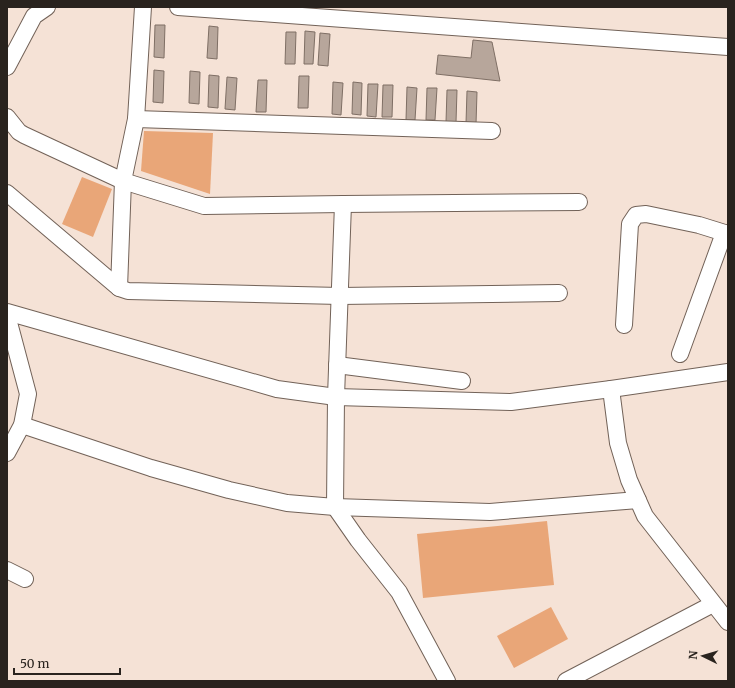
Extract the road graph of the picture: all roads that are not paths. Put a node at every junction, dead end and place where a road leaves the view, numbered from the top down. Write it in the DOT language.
graph roads {
  1 [pos="47,7"];
  2 [pos="143,7"];
  3 [pos="178,7"];
  4 [pos="728,47"];
  5 [pos="7,67"];
  6 [pos="7,117"];
  7 [pos="136,119"];
  8 [pos="492,131"];
  9 [pos="123,181"];
  10 [pos="7,193"];
  11 [pos="579,202"];
  12 [pos="343,204"];
  13 [pos="726,233"];
  14 [pos="119,288"];
  15 [pos="559,293"];
  16 [pos="340,296"];
  17 [pos="7,313"];
  18 [pos="624,325"];
  19 [pos="680,354"];
  20 [pos="337,365"];
  21 [pos="728,372"];
  22 [pos="462,381"];
  23 [pos="611,389"];
  24 [pos="336,396"];
  25 [pos="22,425"];
  26 [pos="7,453"];
  27 [pos="638,500"];
  28 [pos="335,507"];
  29 [pos="7,570"];
  30 [pos="25,578"];
  31 [pos="714,604"];
  32 [pos="728,622"];
  33 [pos="447,681"];
  34 [pos="566,681"];
  1 -- 5 [label="street"];
  2 -- 7 [label="street"];
  3 -- 4 [label="street"];
  6 -- 9 [label="street"];
  7 -- 8 [label="street"];
  7 -- 9 [label="street"];
  9 -- 12 [label="street"];
  9 -- 14 [label="street"];
  10 -- 14 [label="street"];
  11 -- 12 [label="street"];
  12 -- 16 [label="street"];
  13 -- 18 [label="street"];
  13 -- 19 [label="street"];
  14 -- 16 [label="street"];
  15 -- 16 [label="street"];
  16 -- 20 [label="street"];
  17 -- 24 [label="street"];
  17 -- 25 [label="street"];
  20 -- 22 [label="street"];
  20 -- 24 [label="street"];
  21 -- 23 [label="street"];
  23 -- 24 [label="street"];
  23 -- 27 [label="street"];
  24 -- 28 [label="street"];
  25 -- 26 [label="street"];
  25 -- 28 [label="street"];
  27 -- 28 [label="street"];
  27 -- 31 [label="street"];
  28 -- 33 [label="street"];
  29 -- 30 [label="street"];
  31 -- 32 [label="street"];
  31 -- 34 [label="street"];
}
